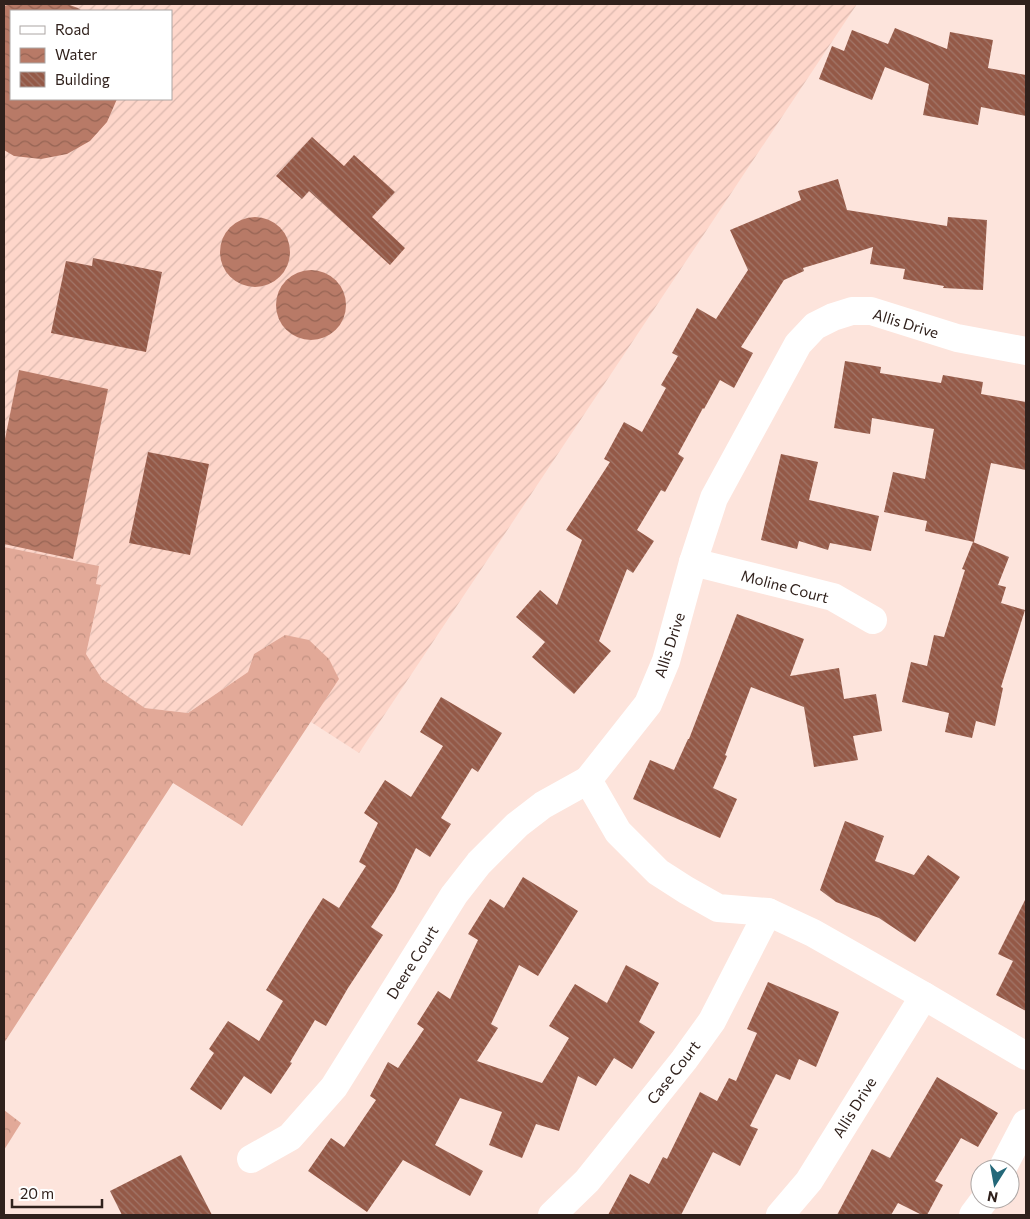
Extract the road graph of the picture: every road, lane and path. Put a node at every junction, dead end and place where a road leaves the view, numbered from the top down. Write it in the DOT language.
graph roads {
  1 [pos="1026,351"];
  2 [pos="694,562"];
  3 [pos="873,620"];
  4 [pos="588,780"];
  5 [pos="768,912"];
  6 [pos="924,996"];
  7 [pos="1026,1056"];
  8 [pos="1026,1123"];
  9 [pos="251,1159"];
  10 [pos="1007,1159"];
  11 [pos="552,1215"];
  12 [pos="780,1215"];
  1 -- 2 [label="street, Allis Drive"];
  2 -- 3 [label="street, Moline Court"];
  2 -- 4 [label="street, Allis Drive"];
  4 -- 5 [label="street"];
  4 -- 9 [label="street, Deere Court"];
  5 -- 6 [label="street"];
  5 -- 11 [label="street, Case Court"];
  6 -- 7 [label="street"];
  6 -- 12 [label="street, Allis Drive"];
  8 -- 10 [label="street"];
}
